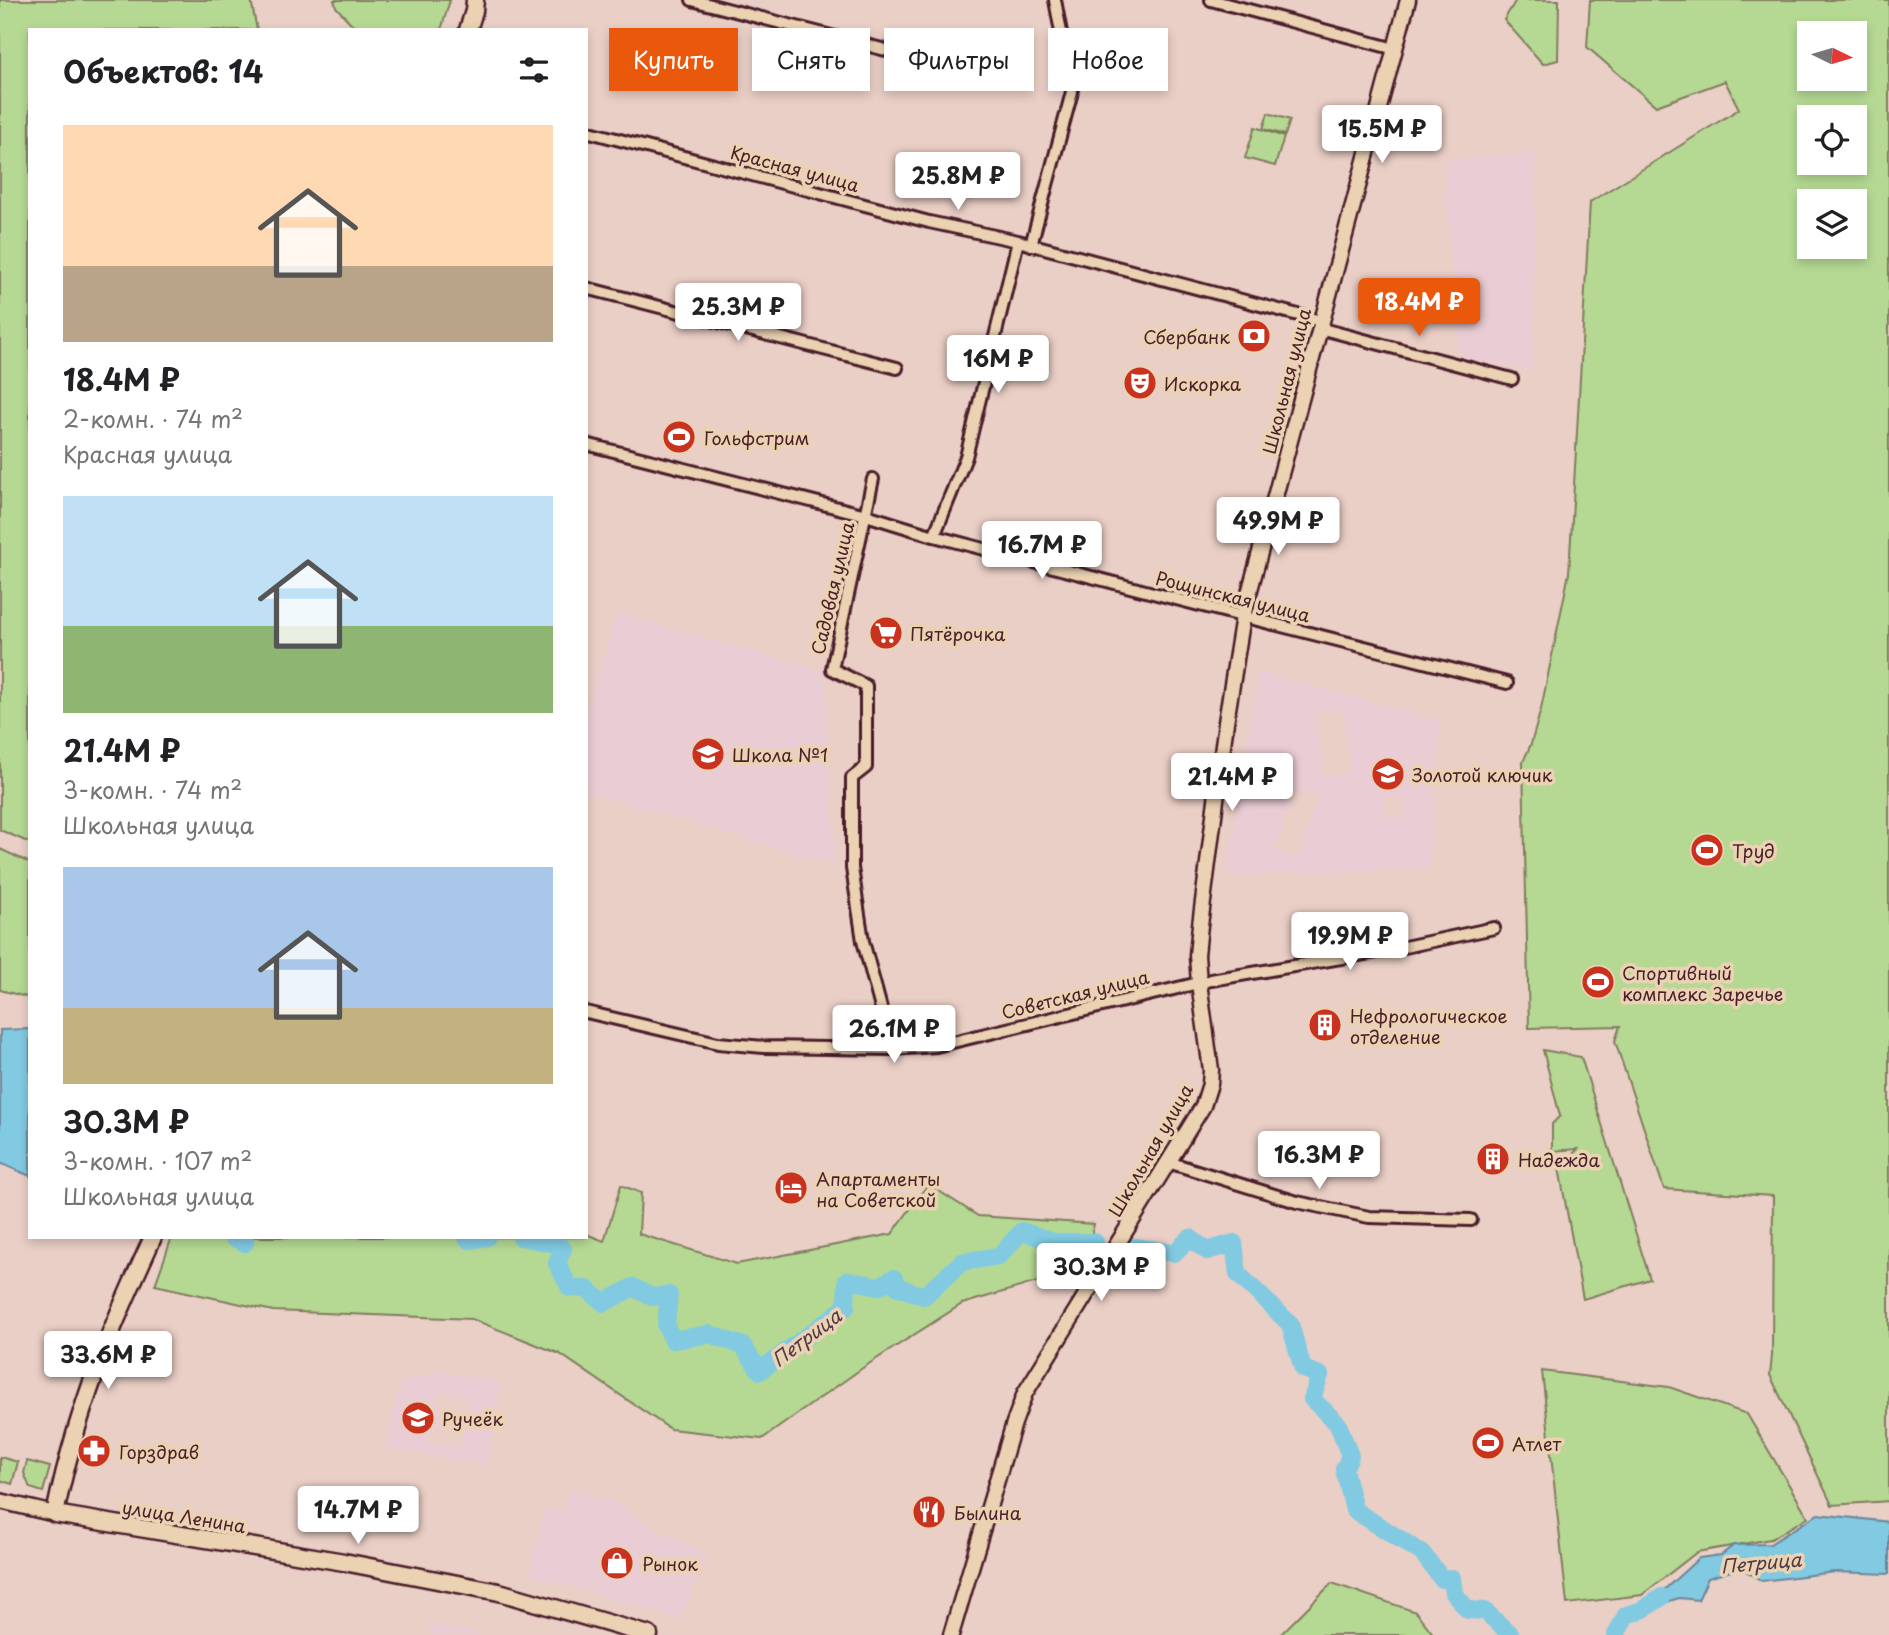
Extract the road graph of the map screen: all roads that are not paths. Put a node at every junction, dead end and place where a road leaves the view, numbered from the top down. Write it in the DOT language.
graph roads {
  1 [pos="475,0"];
  2 [pos="692,0"];
  3 [pos="1055,0"];
  4 [pos="1211,0"];
  5 [pos="1408,0"];
  6 [pos="469,28"];
  7 [pos="1395,49"];
  8 [pos="884,50"];
  9 [pos="588,132"];
  10 [pos="1018,241"];
  11 [pos="1031,245"];
  12 [pos="588,290"];
  13 [pos="1320,324"];
  14 [pos="897,368"];
  15 [pos="1511,379"];
  16 [pos="588,445"];
  17 [pos="873,479"];
  18 [pos="866,515"];
  19 [pos="934,536"];
  20 [pos="1243,616"];
  21 [pos="1507,683"];
  22 [pos="1494,928"];
  23 [pos="1199,983"];
  24 [pos="588,1012"];
  25 [pos="892,1049"];
  26 [pos="1168,1162"];
  27 [pos="1471,1220"];
  28 [pos="152,1239"];
  29 [pos="0,1502"];
  30 [pos="55,1514"];
  31 [pos="649,1635"];
  32 [pos="951,1635"];
  1 -- 6 [label="main road"];
  2 -- 8 [label="street"];
  3 -- 11 [label="street"];
  4 -- 7 [label="street"];
  5 -- 7 [label="street, Школьная улица"];
  7 -- 13 [label="street, Школьная улица"];
  9 -- 10 [label="street, Красная улица"];
  10 -- 11 [label="street, Красная улица"];
  10 -- 19 [label="street"];
  11 -- 13 [label="street, Красная улица"];
  12 -- 14 [label="street"];
  13 -- 15 [label="street, Красная улица"];
  13 -- 20 [label="street, Школьная улица"];
  16 -- 18 [label="street, Рощинская улица"];
  17 -- 18 [label="street, Садовая улица"];
  18 -- 19 [label="street, Рощинская улица"];
  18 -- 25 [label="street, Садовая улица"];
  19 -- 20 [label="street, Рощинская улица"];
  20 -- 21 [label="street, Рощинская улица"];
  20 -- 23 [label="street, Школьная улица"];
  22 -- 23 [label="street, Советская улица"];
  23 -- 25 [label="street, Советская улица"];
  23 -- 26 [label="street, Школьная улица"];
  24 -- 25 [label="street, Советская улица"];
  26 -- 27 [label="street"];
  26 -- 32 [label="street, Школьная улица"];
  28 -- 30 [label="main road"];
  29 -- 30 [label="street, улица Ленина"];
  30 -- 31 [label="main road, улица Ленина"];
}
